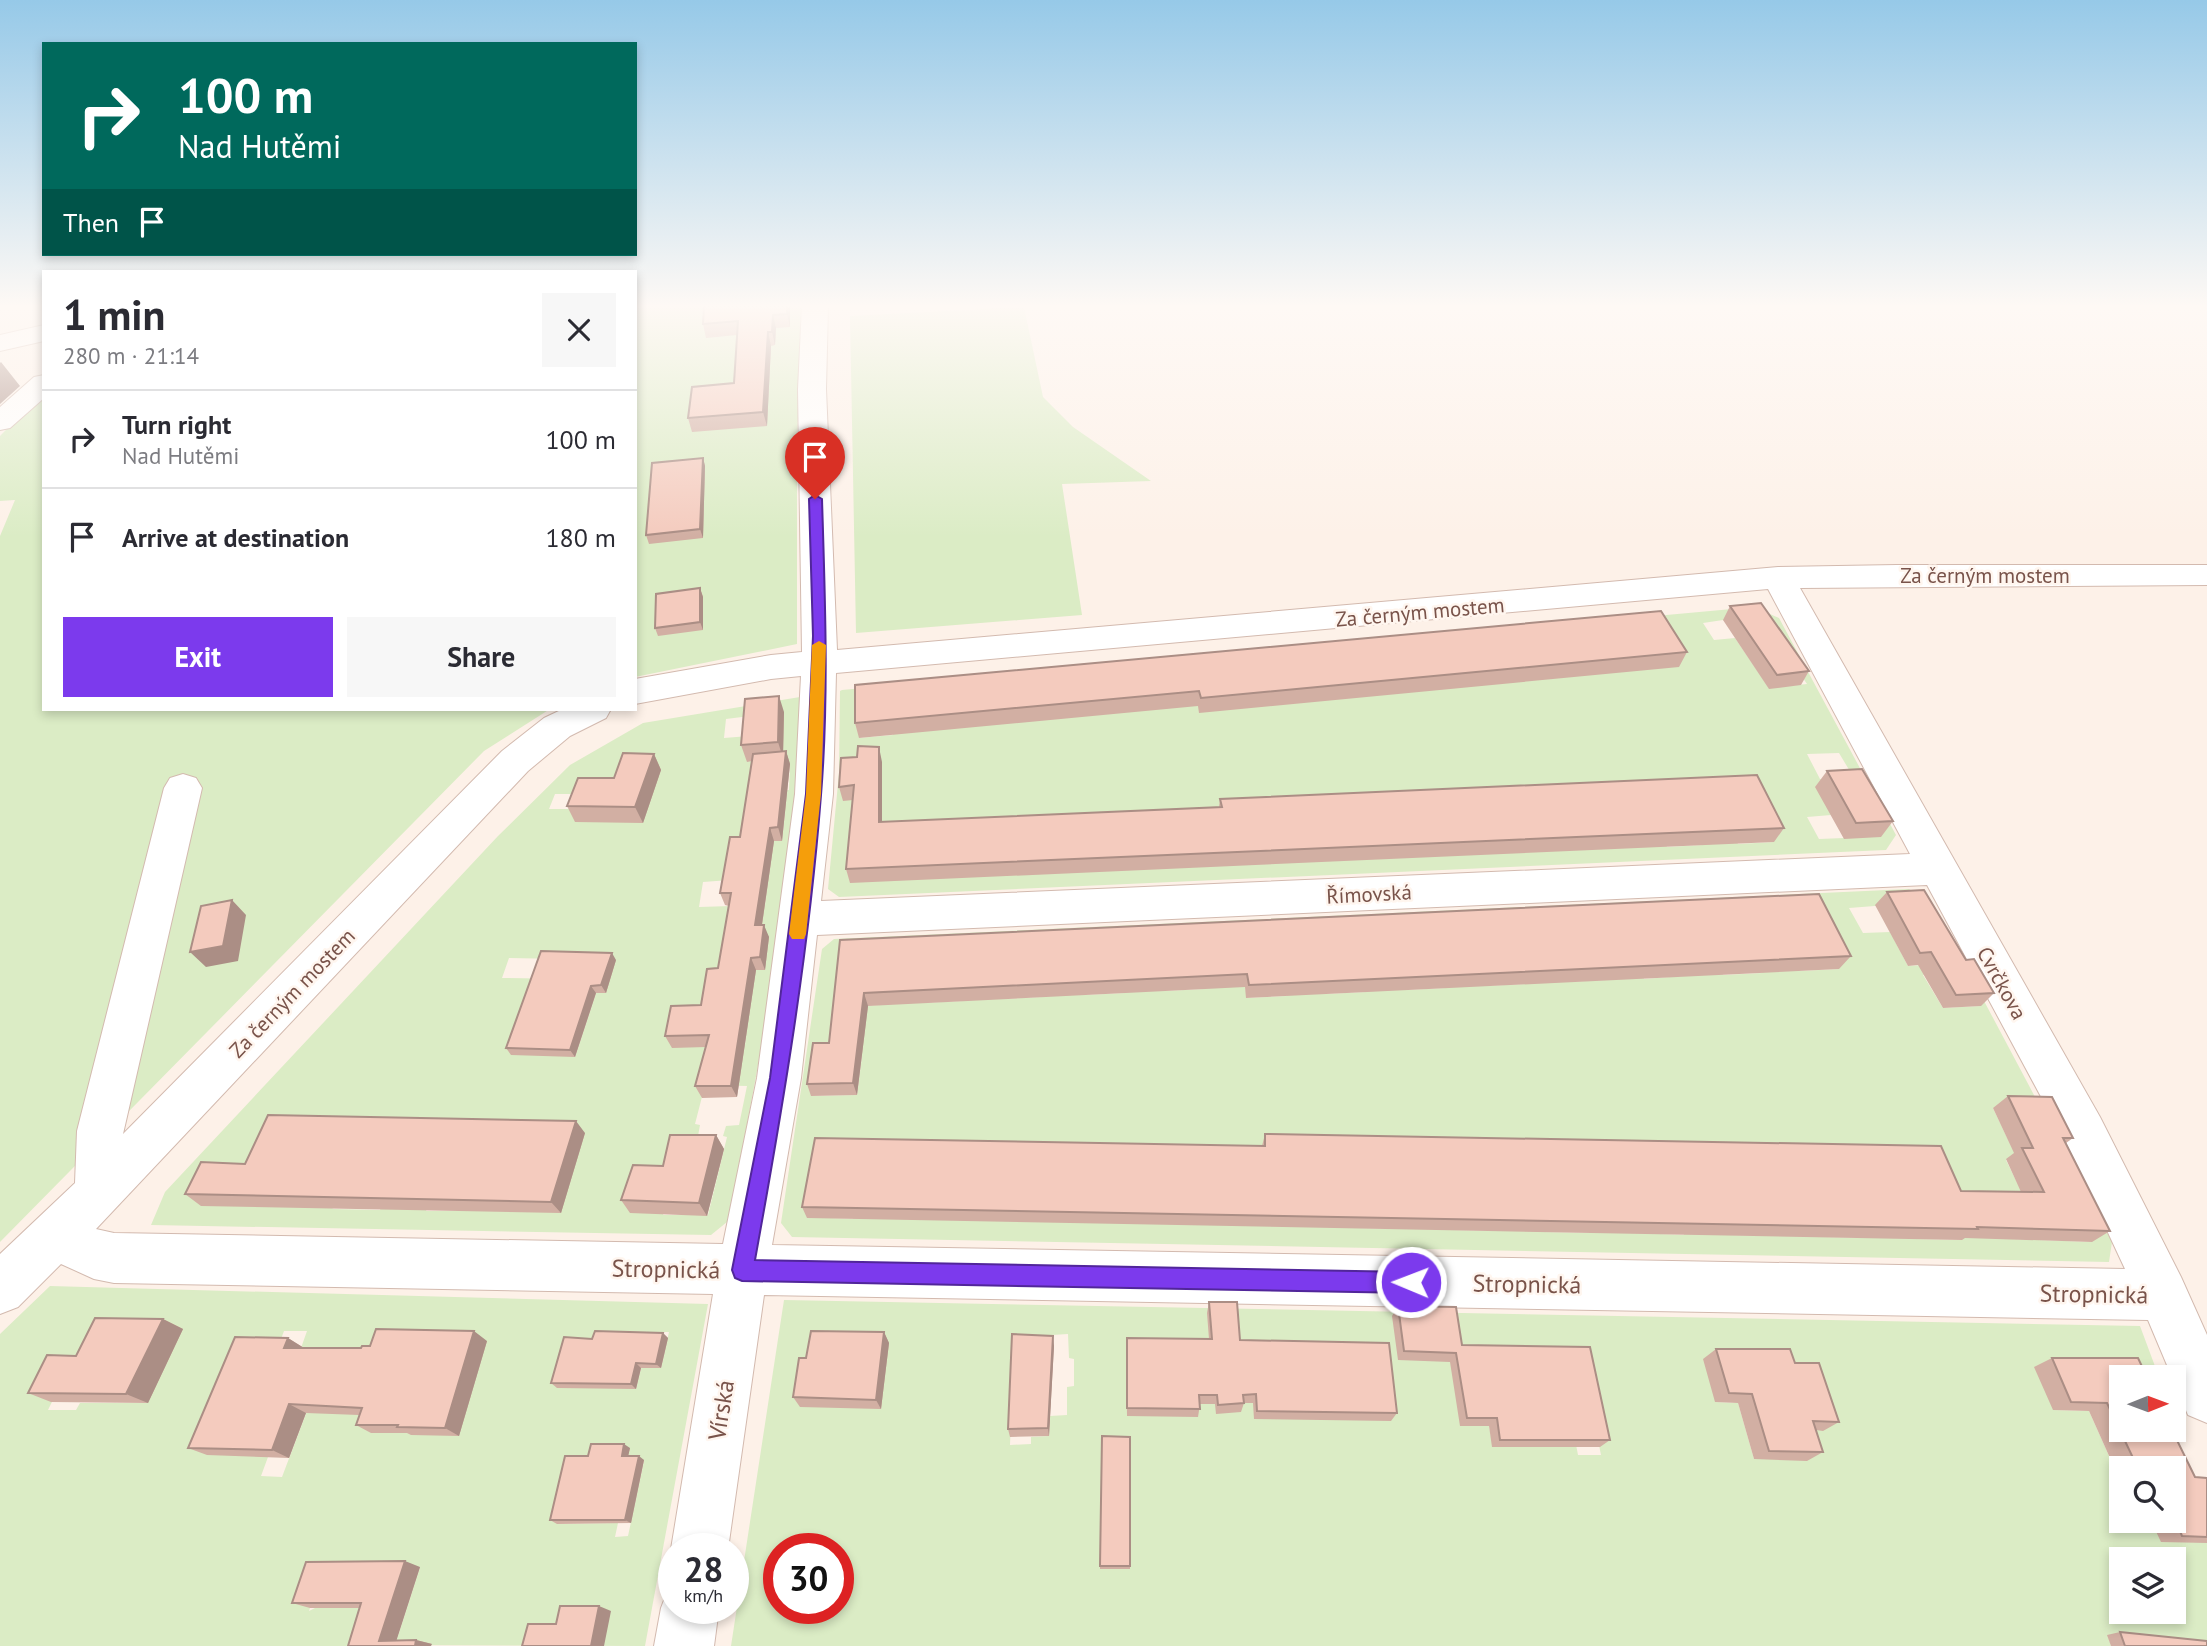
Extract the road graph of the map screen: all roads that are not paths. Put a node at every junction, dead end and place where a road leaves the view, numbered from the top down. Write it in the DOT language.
graph roads {
  1 [pos="812,383"];
  2 [pos="42,385"];
  3 [pos="0,422"];
  4 [pos="2207,575"];
  5 [pos="1778,578"];
  6 [pos="819,663"];
  7 [pos="637,692"];
  8 [pos="589,711"];
  9 [pos="183,788"];
  10 [pos="1938,869"];
  11 [pos="800,919"];
  12 [pos="99,1193"];
  13 [pos="56,1235"];
  14 [pos="742,1270"];
  15 [pos="0,1289"];
  16 [pos="2163,1296"];
  17 [pos="2207,1396"];
  18 [pos="701,1533"];
  19 [pos="687,1624"];
  20 [pos="684,1646"];
  1 -- 6 [label="street, Vírská"];
  2 -- 3 [label="street"];
  4 -- 5 [label="street, Za černým mostem"];
  5 -- 6 [label="street, Za černým mostem"];
  5 -- 10 [label="street, Cvrčkova"];
  6 -- 7 [label="street, Za černým mostem"];
  6 -- 11 [label="street, Vírská"];
  8 -- 12 [label="street, Za černým mostem"];
  9 -- 12 [label="street"];
  10 -- 11 [label="street, Římovská"];
  10 -- 16 [label="street, Cvrčkova"];
  11 -- 14 [label="street, Vírská"];
  12 -- 13 [label="street, Za černým mostem"];
  13 -- 14 [label="street, Stropnická"];
  13 -- 15 [label="street, Za černým mostem"];
  14 -- 16 [label="street, Stropnická"];
  14 -- 18 [label="street, Vírská"];
  16 -- 17 [label="street, Cvrčkova"];
  19 -- 20 [label="street"];
}
